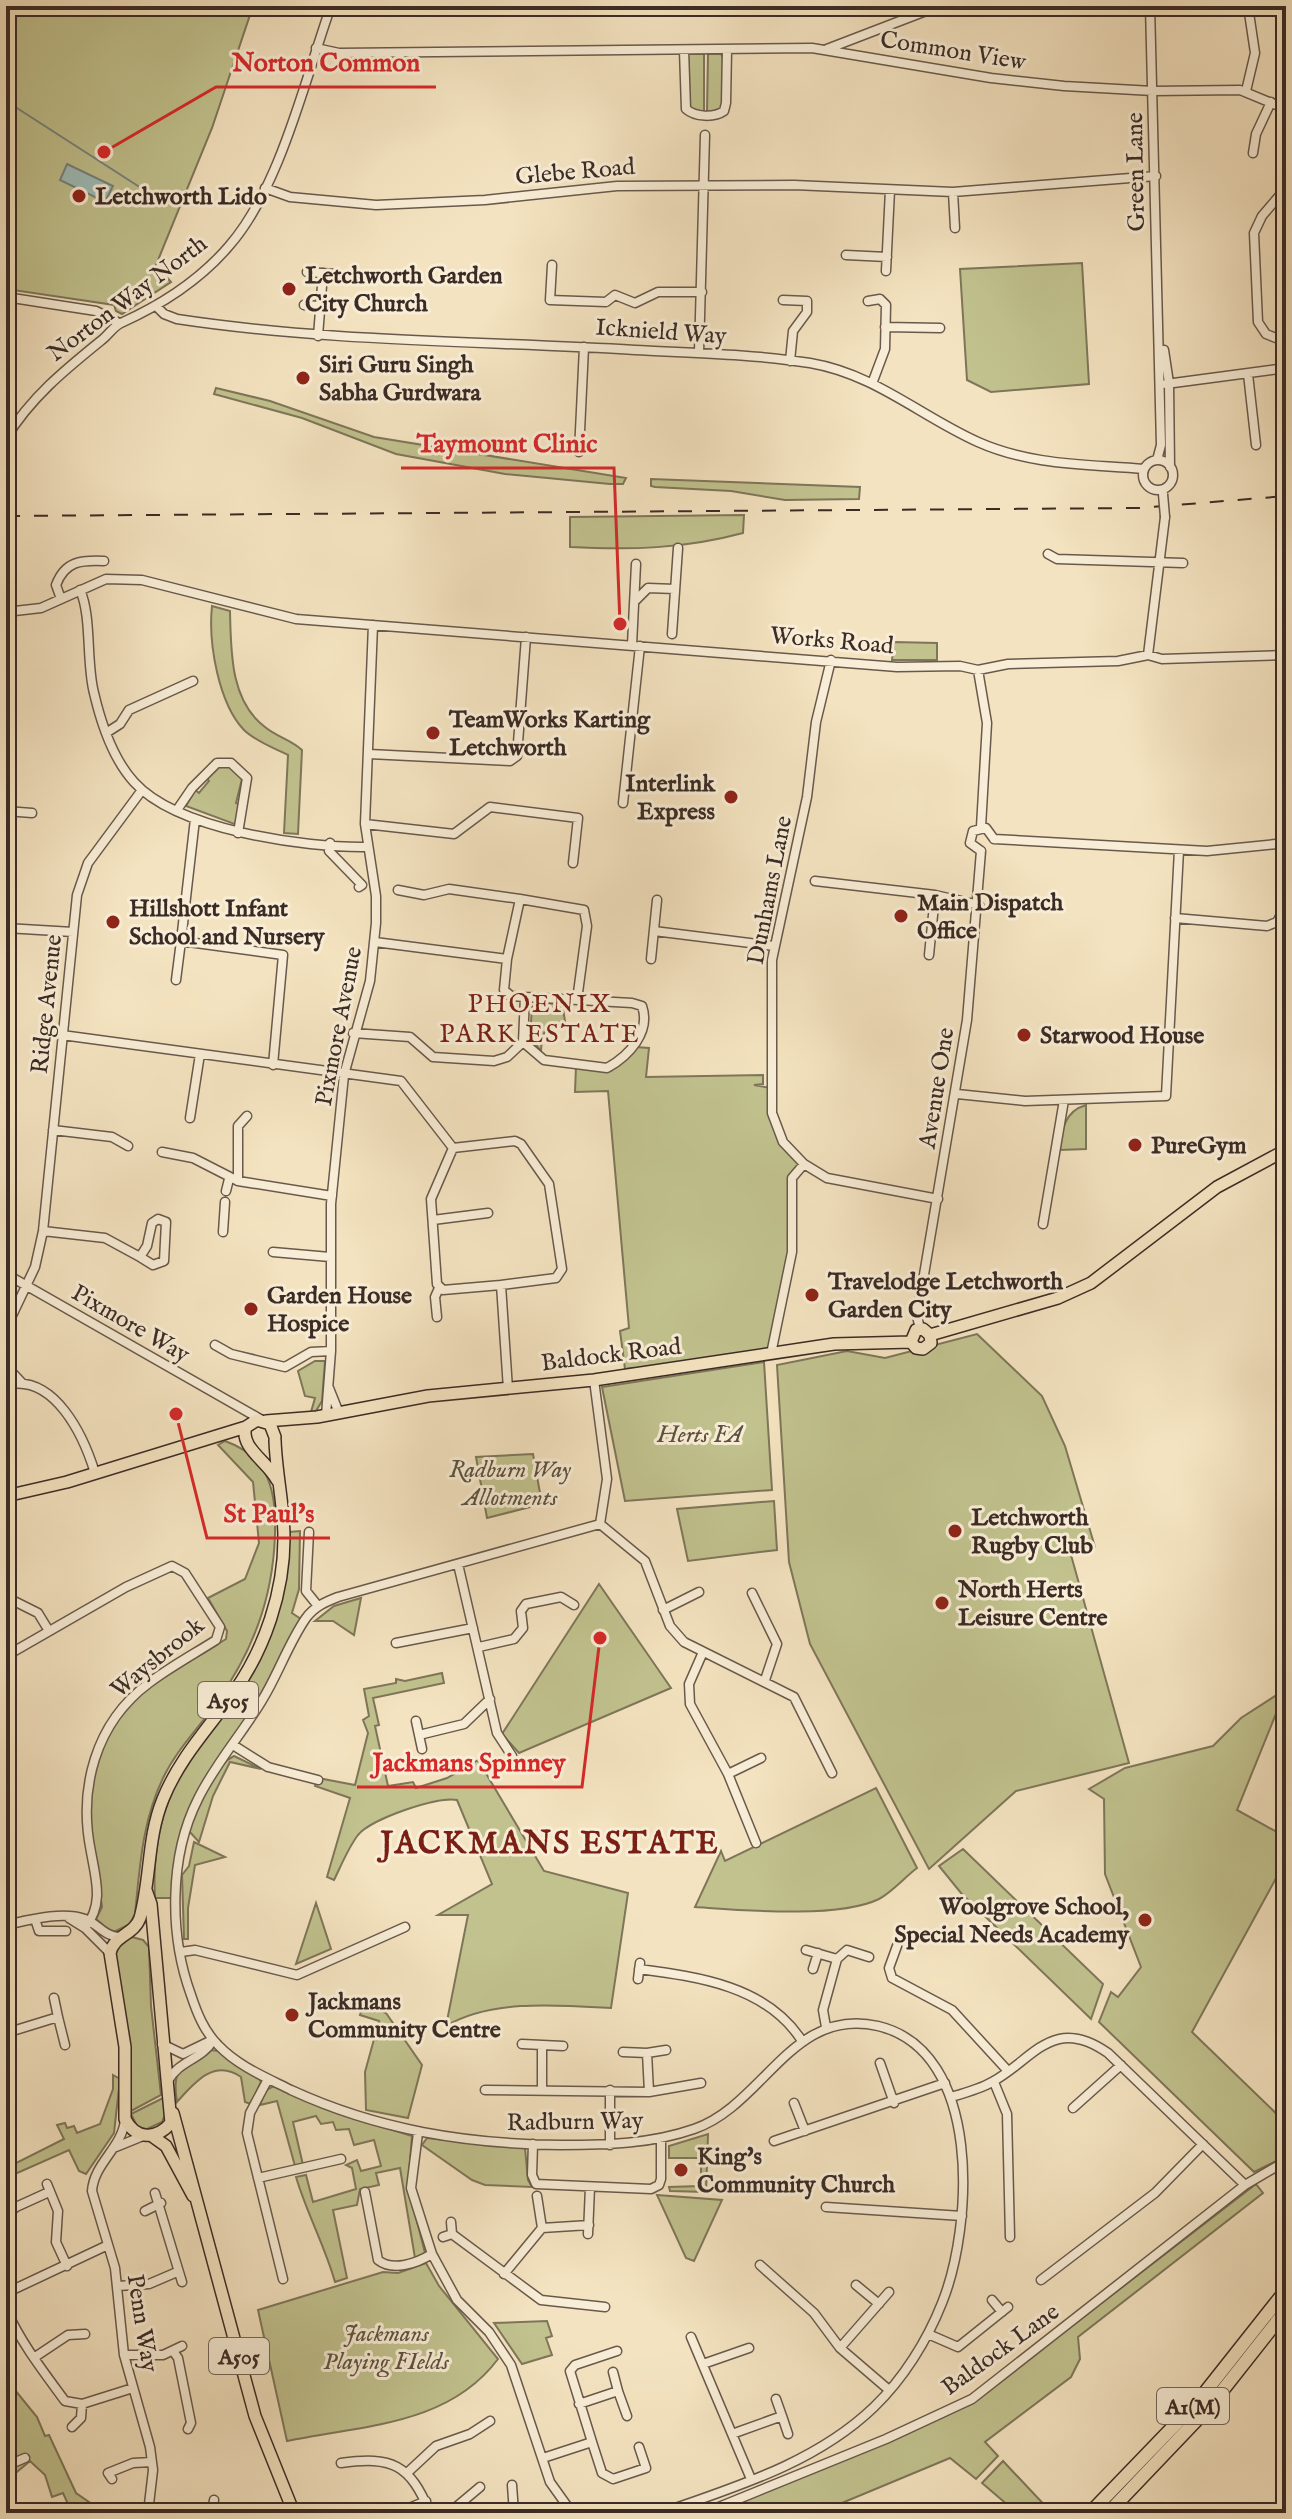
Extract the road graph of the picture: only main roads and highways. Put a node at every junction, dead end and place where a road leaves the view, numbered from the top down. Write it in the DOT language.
graph roads {
  1 [pos="1286,1150"];
  2 [pos="925,1332"];
  3 [pos="911,1342"];
  4 [pos="321,1416"];
  5 [pos="264,1421"];
  6 [pos="247,1426"];
  7 [pos="215,1437"];
  8 [pos="275,1439"];
  9 [pos="251,1449"];
  10 [pos="278,1483"];
  11 [pos="6,1496"];
  12 [pos="146,1890"];
  13 [pos="124,1934"];
  14 [pos="152,1939"];
  15 [pos="171,2108"];
  16 [pos="148,2136"];
  17 [pos="193,2196"];
  18 [pos="1286,2290"];
  19 [pos="1286,2310"];
  20 [pos="294,2513"];
  21 [pos="1090,2513"];
  22 [pos="1108,2513"];
  1 -- 2 [label="main road"];
  2 -- 3 [label="main road"];
  2 -- 3 [label="main road, Baldock Road"];
  3 -- 4 [label="main road, Baldock Road"];
  4 -- 5 [label="main road, Baldock Road"];
  4 -- 8 [label="main road, Baldock Road"];
  5 -- 6 [label="main road"];
  5 -- 8 [label="main road"];
  6 -- 7 [label="main road"];
  6 -- 9 [label="main road"];
  7 -- 9 [label="main road"];
  7 -- 11 [label="main road"];
  8 -- 9 [label="main road"];
  8 -- 10 [label="main road, A505"];
  9 -- 10 [label="main road, A505"];
  10 -- 12 [label="main road, A505"];
  12 -- 13 [label="main road, A505"];
  12 -- 14 [label="main road, A505"];
  13 -- 14 [label="main road"];
  13 -- 16 [label="main road"];
  14 -- 15 [label="main road"];
  15 -- 16 [label="main road"];
  15 -- 17 [label="main road, A505"];
  16 -- 17 [label="main road, A505"];
  17 -- 20 [label="main road, A505"];
  18 -- 21 [label="highway, A1(M)"];
  19 -- 22 [label="highway, A1(M)"];
}
